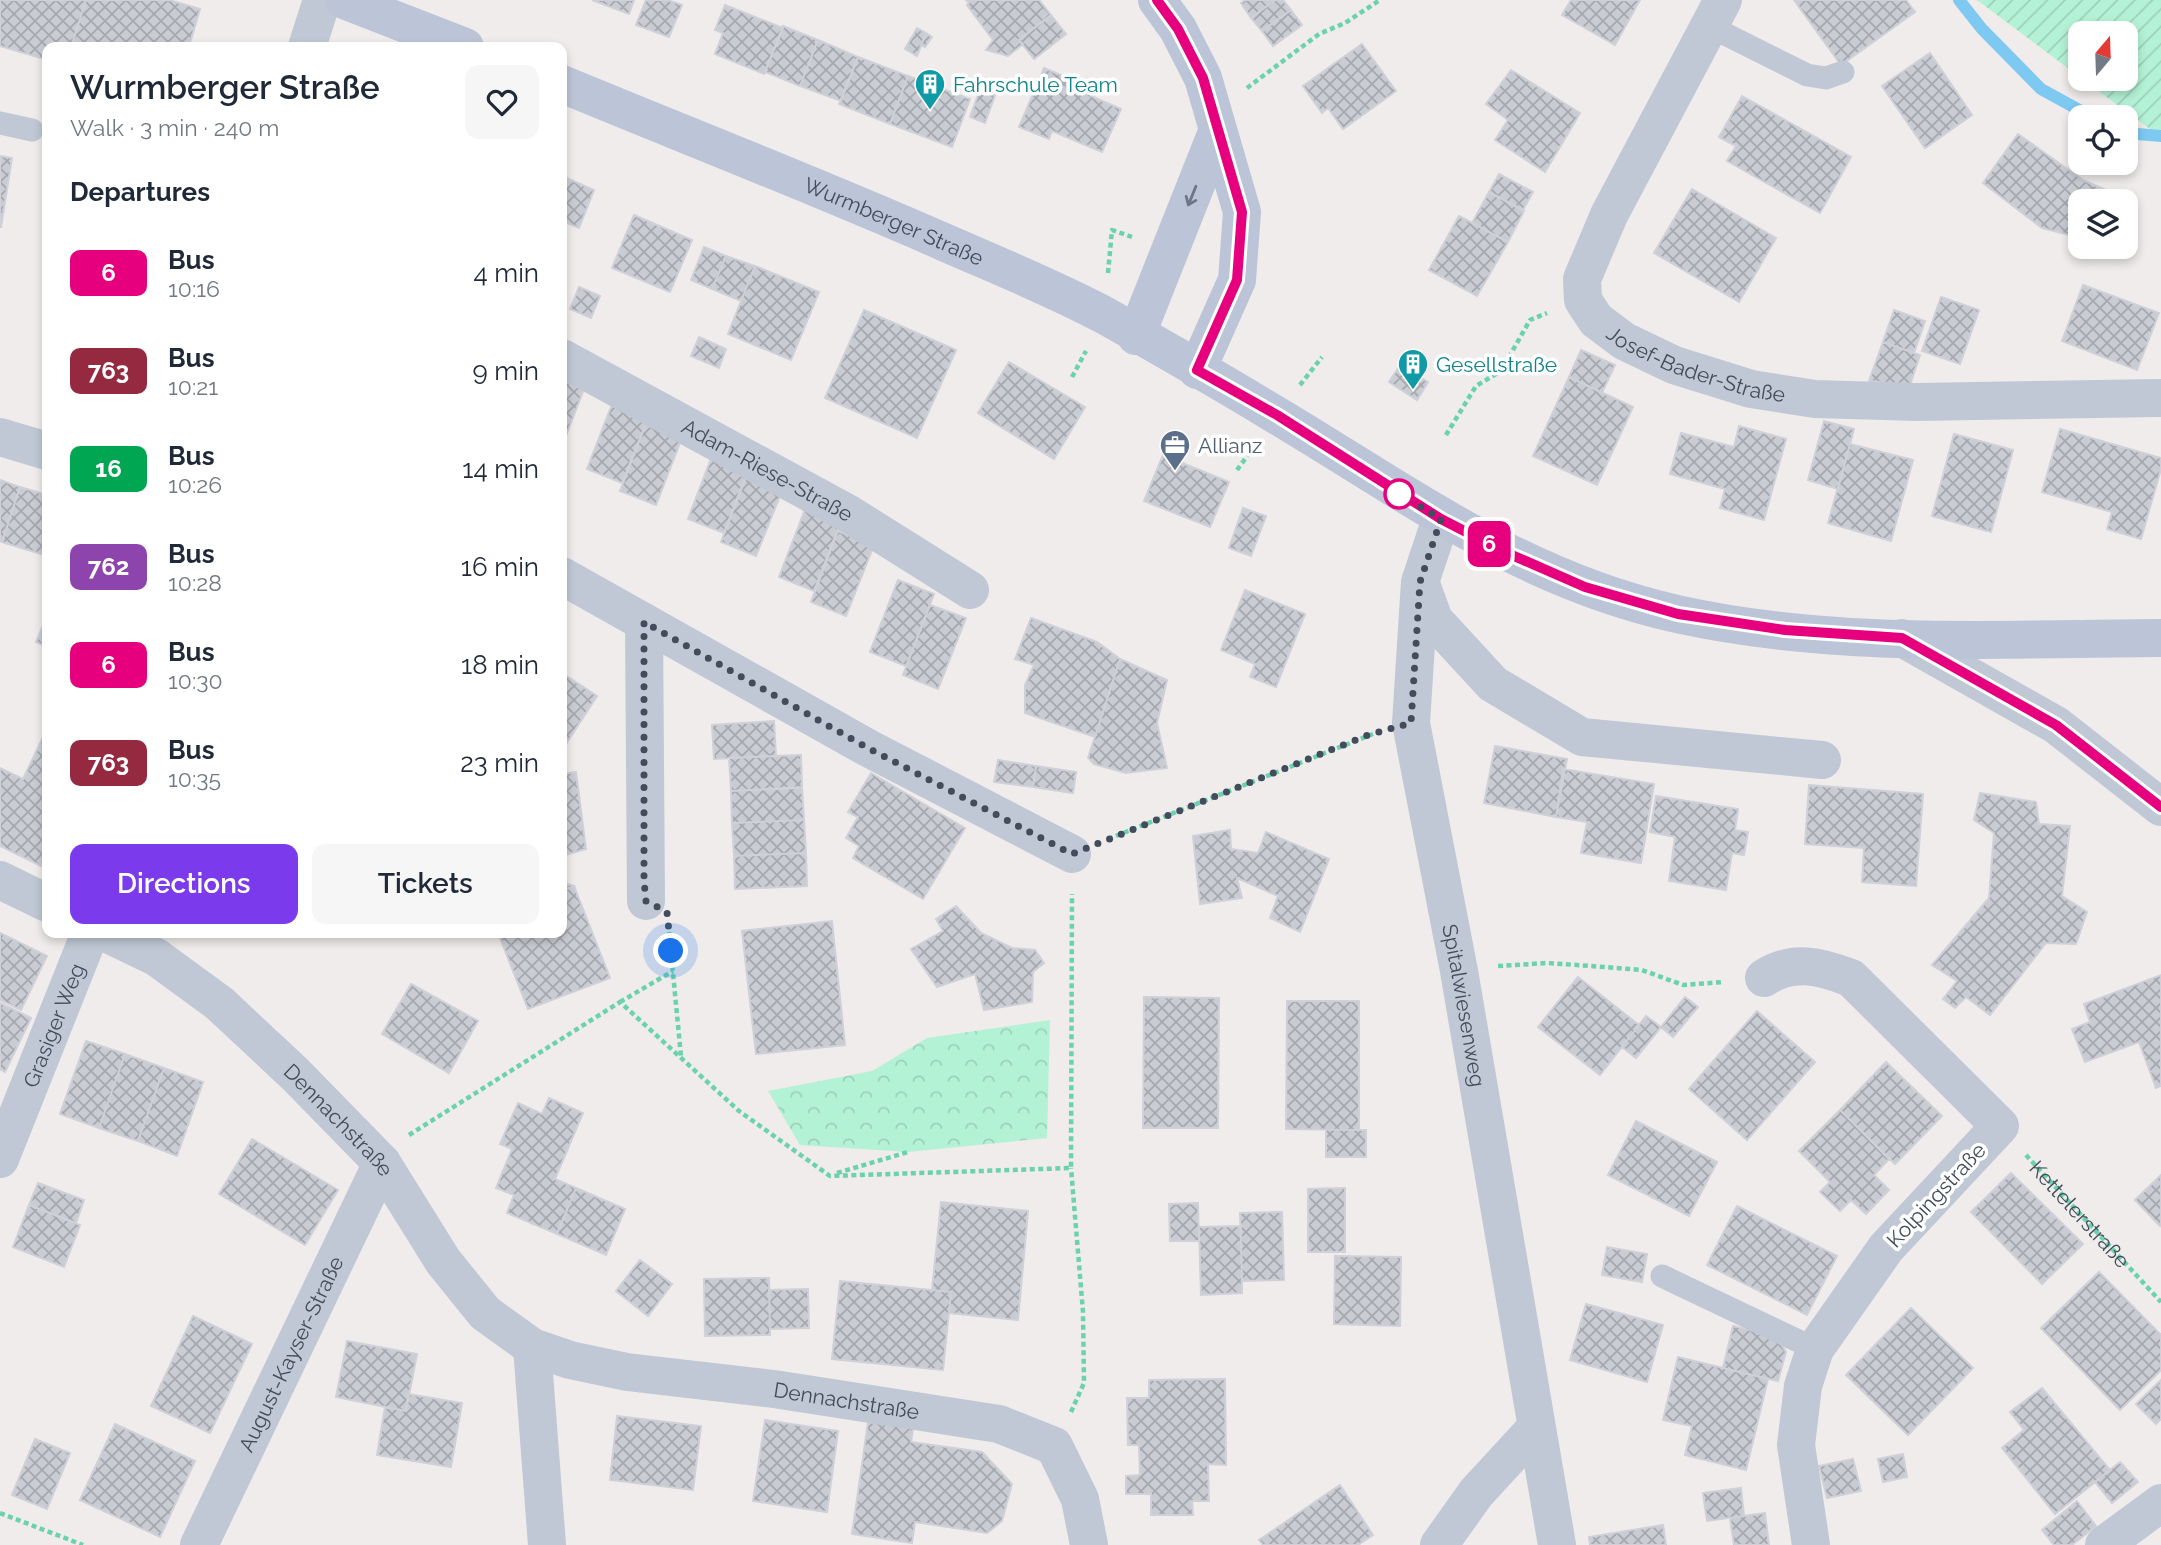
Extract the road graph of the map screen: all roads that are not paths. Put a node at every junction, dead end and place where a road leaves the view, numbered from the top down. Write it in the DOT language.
graph roads {
  1 [pos="322,0"];
  2 [pos="344,0"];
  3 [pos="1157,0"];
  4 [pos="1716,13"];
  5 [pos="420,39"];
  6 [pos="309,42"];
  7 [pos="1843,72"];
  8 [pos="567,87"];
  9 [pos="1216,122"];
  10 [pos="0,123"];
  11 [pos="32,130"];
  12 [pos="1136,336"];
  13 [pos="567,361"];
  14 [pos="1197,370"];
  15 [pos="2161,398"];
  16 [pos="0,437"];
  17 [pos="42,450"];
  18 [pos="1441,519"];
  19 [pos="567,579"];
  20 [pos="1420,582"];
  21 [pos="970,590"];
  22 [pos="644,622"];
  23 [pos="1902,638"];
  24 [pos="2161,642"];
  25 [pos="1822,761"];
  26 [pos="2161,807"];
  27 [pos="1072,854"];
  28 [pos="0,880"];
  29 [pos="42,901"];
  30 [pos="646,901"];
  31 [pos="88,938"];
  32 [pos="116,938"];
  33 [pos="1764,978"];
  34 [pos="0,1159"];
  35 [pos="382,1163"];
  36 [pos="1662,1276"];
  37 [pos="532,1347"];
  38 [pos="1815,1349"];
  39 [pos="1535,1429"];
  40 [pos="2161,1503"];
  41 [pos="199,1545"];
  42 [pos="547,1545"];
  43 [pos="1089,1545"];
  44 [pos="1439,1545"];
  45 [pos="1557,1545"];
  46 [pos="1811,1545"];
  47 [pos="2105,1545"];
  1 -- 6 [label="street"];
  2 -- 5 [label="main road"];
  3 -- 9 [label="main road"];
  4 -- 7 [label="lane"];
  4 -- 15 [label="street, Josef-Bader-Straße"];
  8 -- 12 [label="main road, Wurmberger Straße"];
  9 -- 12 [label="main road, one-way"];
  9 -- 14 [label="main road"];
  10 -- 11 [label="lane"];
  12 -- 14 [label="main road, Wurmberger Straße"];
  13 -- 21 [label="street, Adam-Riese-Straße"];
  14 -- 18 [label="main road, Wurmberger Straße"];
  16 -- 17 [label="street"];
  18 -- 20 [label="street, Spitalwiesenweg"];
  18 -- 23 [label="main road, Wurmberger Straße"];
  19 -- 22 [label="street"];
  20 -- 25 [label="street"];
  20 -- 39 [label="street, Spitalwiesenweg"];
  22 -- 27 [label="street"];
  22 -- 30 [label="street"];
  23 -- 24 [label="main road, Wurmberger Straße"];
  23 -- 26 [label="street"];
  28 -- 29 [label="street"];
  31 -- 34 [label="street, Grasiger Weg"];
  32 -- 35 [label="street, Dennachstraße"];
  33 -- 38 [label="street, Kolpingstraße"];
  35 -- 37 [label="street, Dennachstraße"];
  35 -- 41 [label="street, August-Kayser-Straße"];
  36 -- 38 [label="lane"];
  37 -- 42 [label="street"];
  37 -- 43 [label="street, Dennachstraße"];
  38 -- 46 [label="street, Kolpingstraße"];
  39 -- 44 [label="street"];
  39 -- 45 [label="street, Spitalwiesenweg"];
  40 -- 47 [label="street"];
}
